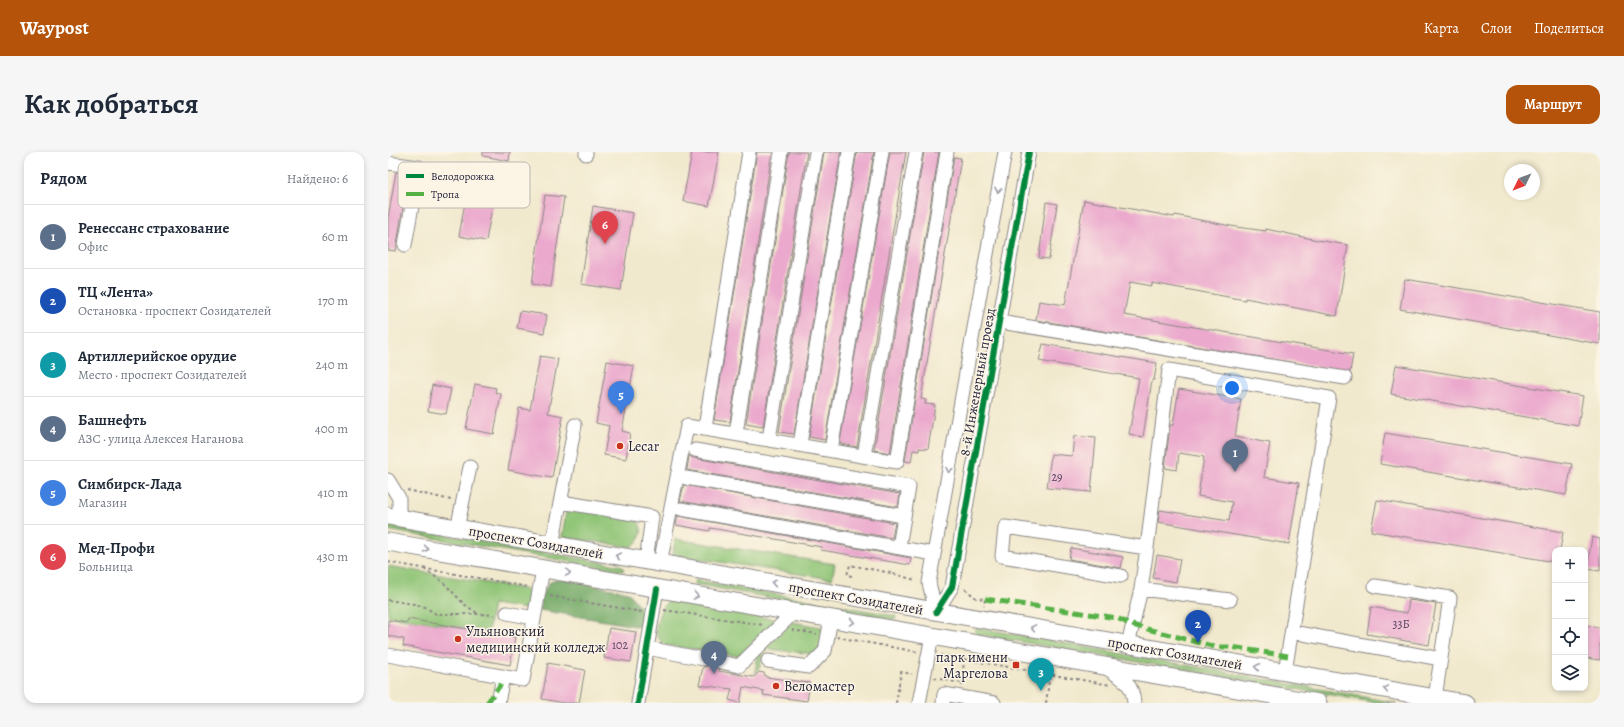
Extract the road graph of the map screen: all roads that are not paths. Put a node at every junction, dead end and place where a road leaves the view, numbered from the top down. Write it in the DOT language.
graph roads {
  1 [pos="749,152"];
  2 [pos="781,152"];
  3 [pos="816,152"];
  4 [pos="849,152"];
  5 [pos="882,152"];
  6 [pos="916,152"];
  7 [pos="947,152"];
  8 [pos="1005,152"];
  9 [pos="1028,152"];
  10 [pos="388,163"];
  11 [pos="398,164"];
  12 [pos="411,208"];
  13 [pos="404,245"];
  14 [pos="1000,322"];
  15 [pos="1345,378"];
  16 [pos="575,425"];
  17 [pos="705,428"];
  18 [pos="736,433"];
  19 [pos="769,439"];
  20 [pos="800,444"];
  21 [pos="695,450"];
  22 [pos="831,450"];
  23 [pos="864,456"];
  24 [pos="470,467"];
  25 [pos="686,478"];
  26 [pos="390,484"];
  27 [pos="561,502"];
  28 [pos="681,509"];
  29 [pos="904,516"];
  30 [pos="393,517"];
  31 [pos="457,529"];
  32 [pos="388,542"];
  33 [pos="552,545"];
  34 [pos="899,547"];
  35 [pos="1148,548"];
  36 [pos="934,554"];
  37 [pos="653,562"];
  38 [pos="543,569"];
  39 [pos="1121,576"];
  40 [pos="1375,586"];
  41 [pos="657,589"];
  42 [pos="1141,589"];
  43 [pos="1230,600"];
  44 [pos="794,612"];
  45 [pos="936,612"];
  46 [pos="501,614"];
  47 [pos="534,618"];
  48 [pos="831,619"];
  49 [pos="1292,632"];
  50 [pos="932,636"];
  51 [pos="1128,645"];
  52 [pos="647,648"];
  53 [pos="388,655"];
  54 [pos="704,659"];
  55 [pos="1441,659"];
  56 [pos="768,661"];
  57 [pos="720,662"];
  58 [pos="1101,665"];
  59 [pos="1285,672"];
  60 [pos="503,676"];
  61 [pos="1434,698"];
  62 [pos="498,703"];
  63 [pos="638,703"];
  64 [pos="919,703"];
  65 [pos="942,703"];
  66 [pos="994,703"];
  67 [pos="1134,703"];
  68 [pos="1318,703"];
  69 [pos="1465,703"];
  1 -- 17 [label="street"];
  2 -- 18 [label="street"];
  3 -- 19 [label="street"];
  4 -- 20 [label="street"];
  5 -- 22 [label="street"];
  6 -- 23 [label="street"];
  7 -- 23 [label="street"];
  8 -- 36 [label="street, 8-й Инженерный проезд, one-way"];
  9 -- 14 [label="street, 8-й Инженерный проезд"];
  10 -- 11 [label="street"];
  12 -- 13 [label="street"];
  14 -- 15 [label="street"];
  14 -- 45 [label="street, 8-й Инженерный проезд"];
  16 -- 27 [label="street"];
  17 -- 18 [label="street"];
  17 -- 37 [label="street"];
  18 -- 19 [label="street"];
  19 -- 20 [label="street"];
  20 -- 22 [label="street"];
  21 -- 29 [label="street"];
  22 -- 23 [label="street"];
  24 -- 31 [label="street"];
  25 -- 29 [label="street"];
  26 -- 30 [label="street"];
  27 -- 33 [label="street"];
  27 -- 37 [label="street"];
  28 -- 34 [label="street"];
  29 -- 34 [label="street"];
  30 -- 31 [label="main road, проспект Созидателей"];
  31 -- 33 [label="main road, проспект Созидателей"];
  32 -- 38 [label="main road, проспект Созидателей, one-way"];
  37 -- 33 [label="main road, проспект Созидателей, one-way"];
  34 -- 36 [label="street"];
  35 -- 39 [label="street"];
  35 -- 42 [label="street"];
  35 -- 49 [label="street"];
  36 -- 45 [label="street, 8-й Инженерный проезд"];
  37 -- 41 [label="main road"];
  45 -- 37 [label="main road, проспект Созидателей, one-way"];
  38 -- 41 [label="main road, проспект Созидателей, one-way"];
  38 -- 47 [label="street"];
  40 -- 55 [label="street"];
  41 -- 44 [label="main road, проспект Созидателей, one-way"];
  41 -- 52 [label="street"];
  42 -- 43 [label="street"];
  42 -- 51 [label="street"];
  44 -- 48 [label="main road, проспект Созидателей"];
  44 -- 57 [label="street"];
  45 -- 50 [label="main road"];
  51 -- 45 [label="main road, проспект Созидателей, one-way"];
  46 -- 47 [label="street"];
  47 -- 60 [label="street"];
  48 -- 50 [label="main road, проспект Созидателей, one-way"];
  48 -- 56 [label="street"];
  49 -- 55 [label="street"];
  49 -- 59 [label="street"];
  50 -- 58 [label="main road, проспект Созидателей"];
  50 -- 64 [label="street"];
  59 -- 51 [label="main road, проспект Созидателей, one-way"];
  52 -- 54 [label="street"];
  52 -- 63 [label="street"];
  53 -- 60 [label="street"];
  55 -- 61 [label="street"];
  58 -- 67 [label="street"];
  58 -- 68 [label="main road, проспект Созидателей"];
  61 -- 59 [label="main road, проспект Созидателей, one-way"];
  60 -- 62 [label="street"];
  61 -- 69 [label="main road, проспект Созидателей"];
  65 -- 66 [label="street"];
}
